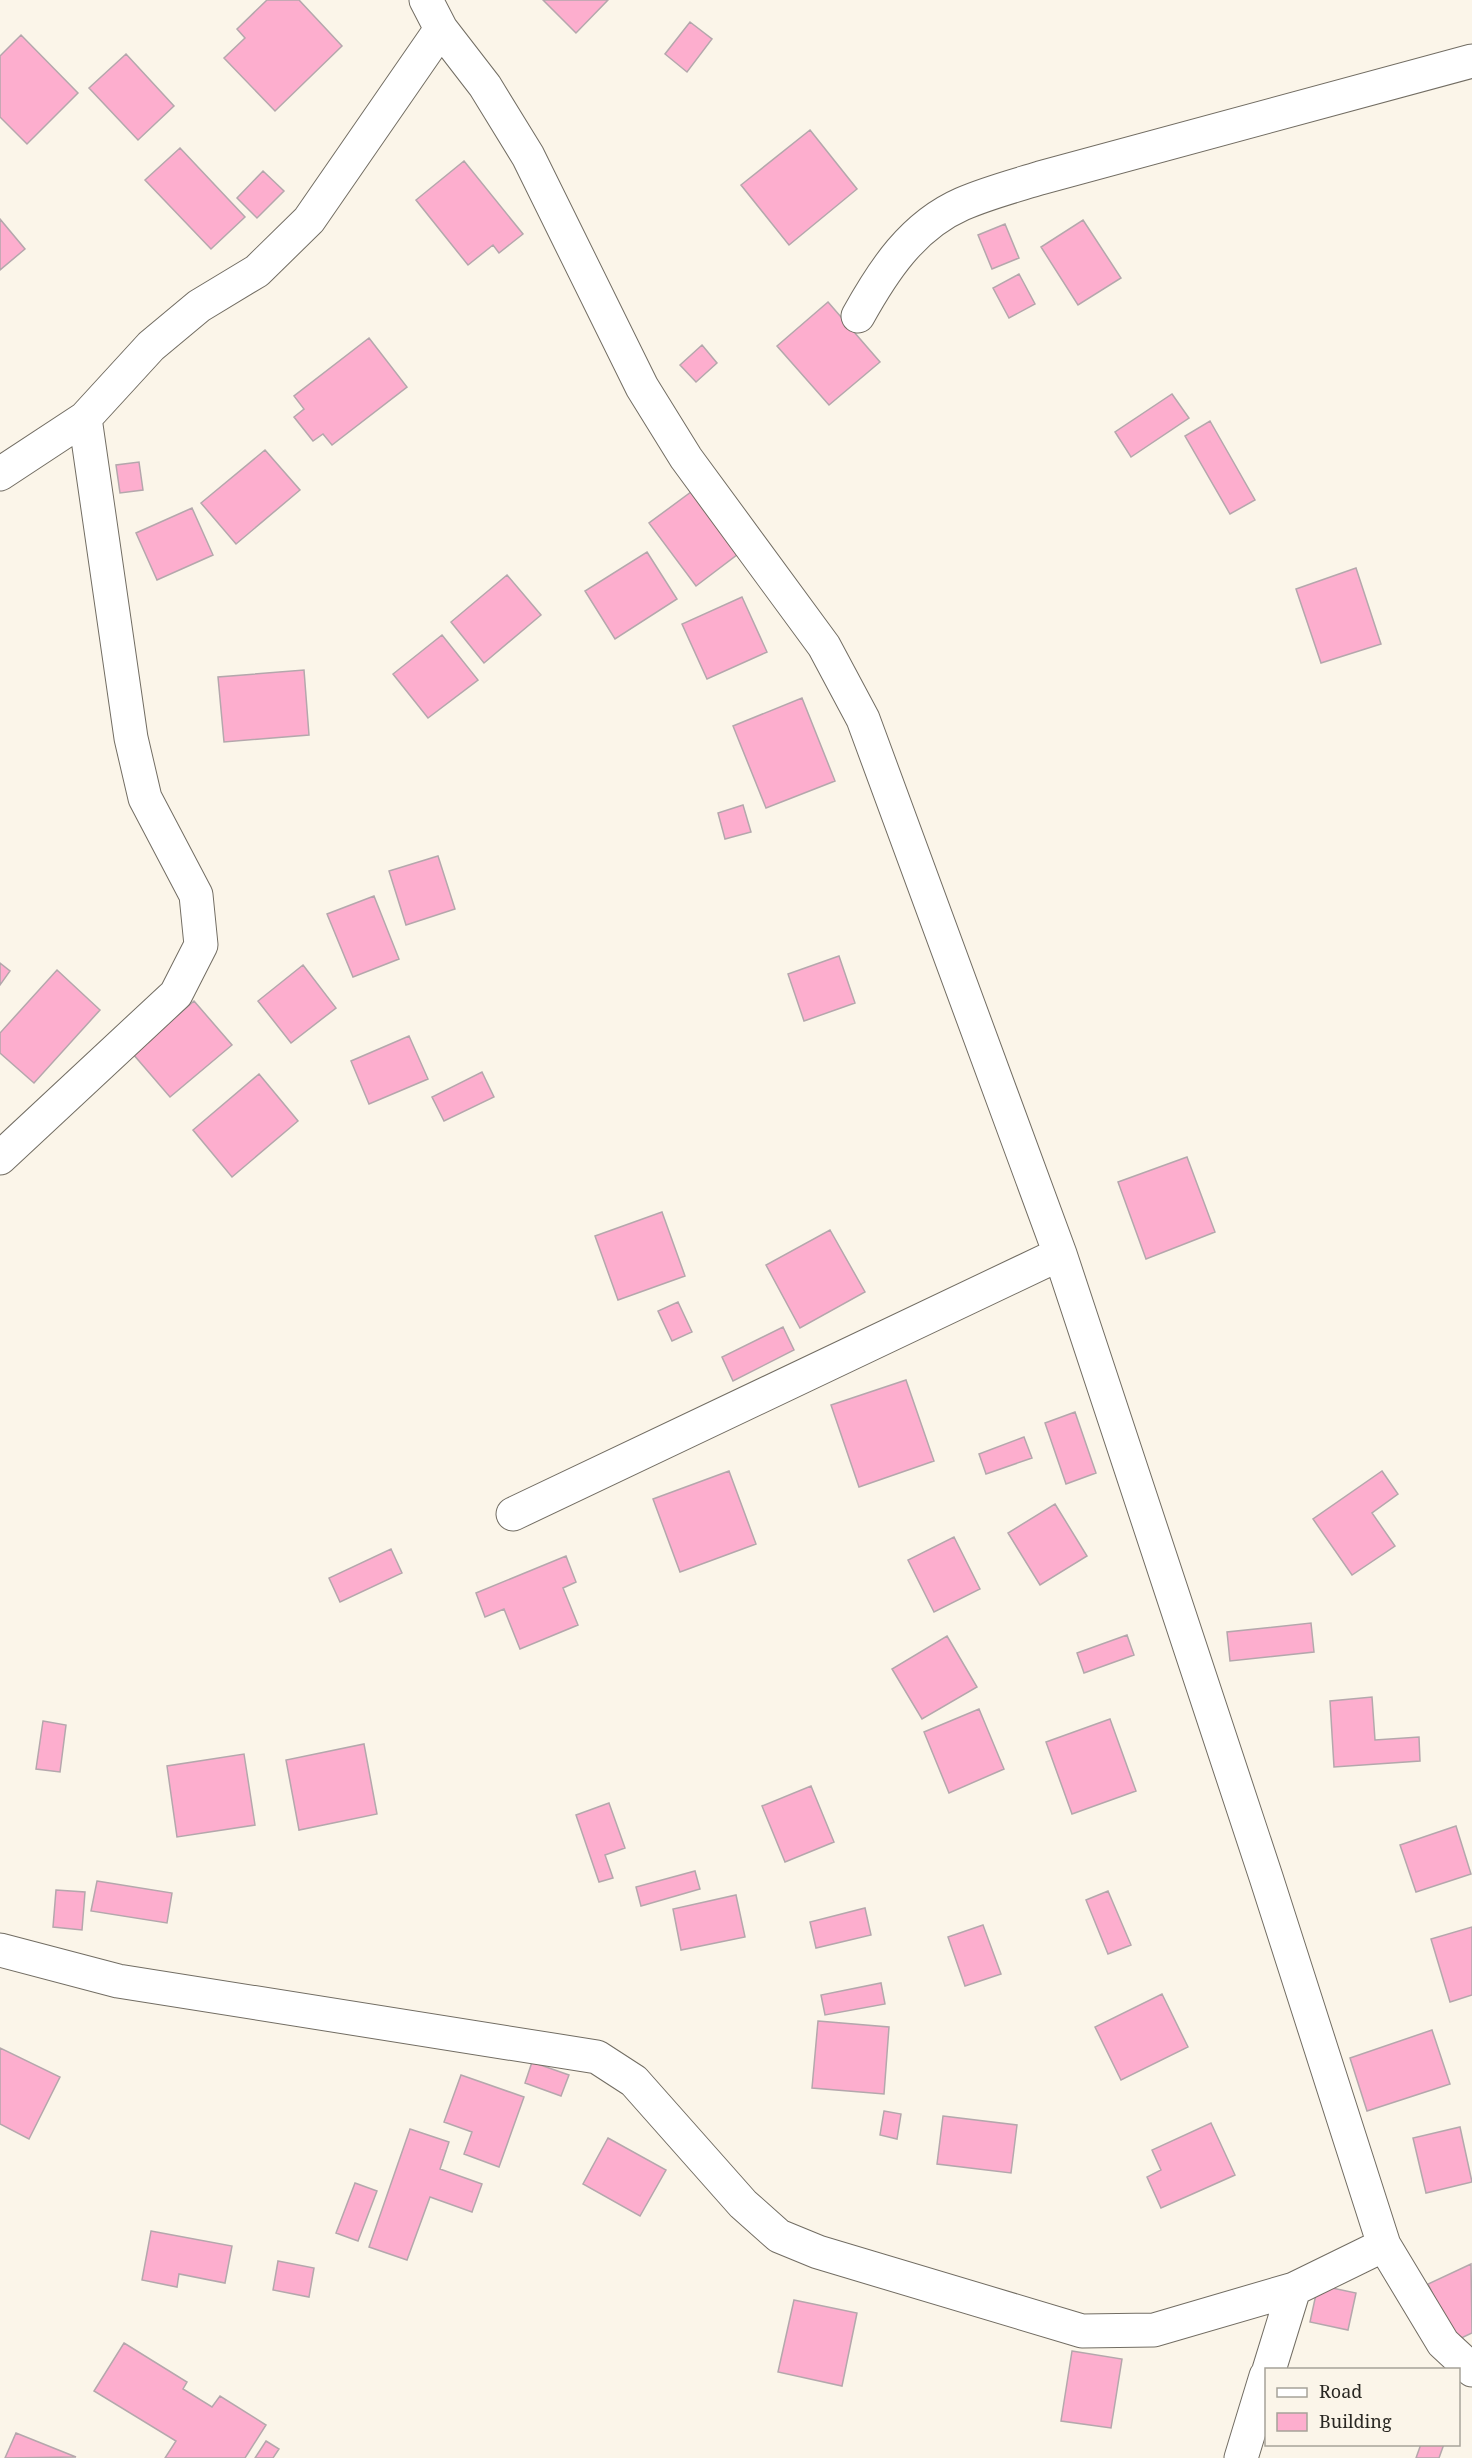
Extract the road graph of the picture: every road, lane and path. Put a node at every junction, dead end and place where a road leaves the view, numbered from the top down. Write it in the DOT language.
graph roads {
  1 [pos="426,0"];
  2 [pos="441,29"];
  3 [pos="1472,62"];
  4 [pos="858,316"];
  5 [pos="85,418"];
  6 [pos="0,474"];
  7 [pos="0,1158"];
  8 [pos="1060,1254"];
  9 [pos="513,1514"];
  10 [pos="0,1950"];
  11 [pos="1384,2245"];
  12 [pos="1294,2289"];
  13 [pos="1270,2368"];
  14 [pos="1472,2370"];
  15 [pos="1265,2379"];
  16 [pos="1241,2458"];
  1 -- 2 [label="street"];
  2 -- 5 [label="street"];
  2 -- 8 [label="street"];
  3 -- 4 [label="street"];
  5 -- 6 [label="street"];
  5 -- 7 [label="street"];
  8 -- 9 [label="street"];
  8 -- 11 [label="street"];
  10 -- 12 [label="street"];
  11 -- 12 [label="street"];
  11 -- 14 [label="street"];
  12 -- 13 [label="street"];
  15 -- 16 [label="street"];
}
